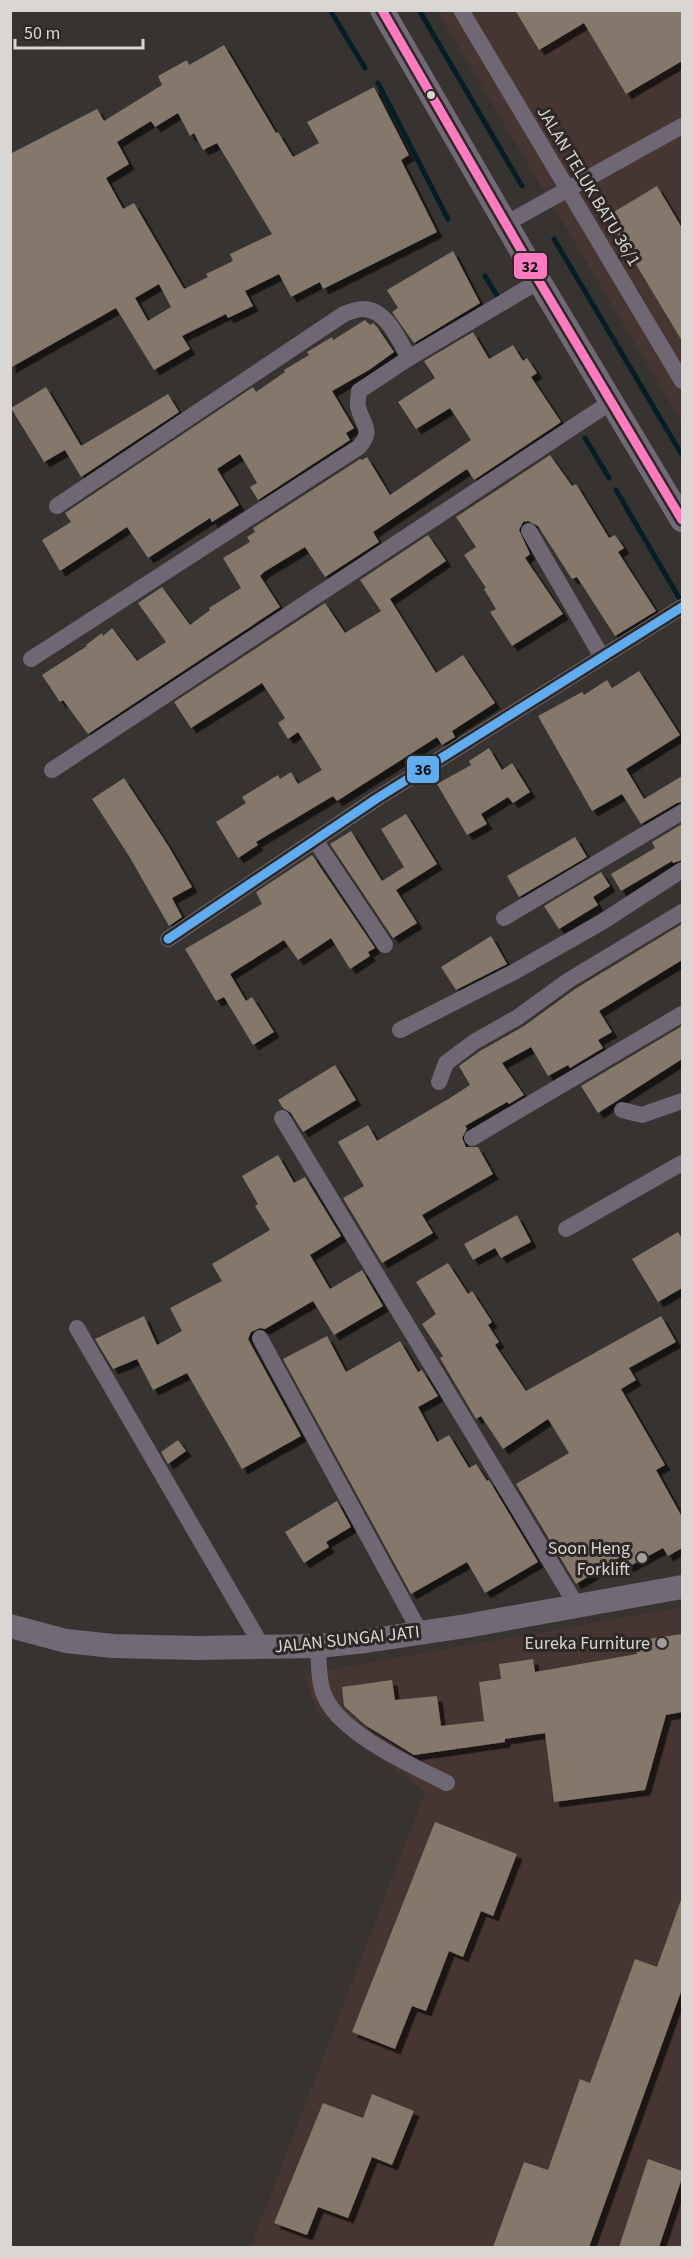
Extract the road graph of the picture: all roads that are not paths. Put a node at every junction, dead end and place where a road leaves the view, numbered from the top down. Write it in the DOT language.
graph roads {
  1 [pos="382,10"];
  2 [pos="462,10"];
  3 [pos="682,126"];
  4 [pos="567,189"];
  5 [pos="507,223"];
  6 [pos="539,281"];
  7 [pos="409,358"];
  8 [pos="682,381"];
  9 [pos="611,402"];
  10 [pos="57,506"];
  11 [pos="682,520"];
  12 [pos="529,531"];
  13 [pos="682,607"];
  14 [pos="602,657"];
  15 [pos="31,659"];
  16 [pos="52,770"];
  17 [pos="682,812"];
  18 [pos="315,840"];
  19 [pos="682,870"];
  20 [pos="682,912"];
  21 [pos="504,918"];
  22 [pos="168,939"];
  23 [pos="385,945"];
  24 [pos="682,1014"];
  25 [pos="400,1029"];
  26 [pos="439,1082"];
  27 [pos="682,1101"];
  28 [pos="622,1110"];
  29 [pos="282,1118"];
  30 [pos="472,1138"];
  31 [pos="682,1163"];
  32 [pos="566,1229"];
  33 [pos="77,1328"];
  34 [pos="260,1338"];
  35 [pos="682,1587"];
  36 [pos="577,1606"];
  37 [pos="10,1626"];
  38 [pos="420,1632"];
  39 [pos="318,1646"];
  40 [pos="263,1648"];
  41 [pos="447,1783"];
  1 -- 5 [label="main road"];
  2 -- 4 [label="street, JALAN TELUK BATU 36/1"];
  3 -- 4 [label="street"];
  4 -- 5 [label="street"];
  4 -- 8 [label="street, JALAN TELUK BATU 36/1"];
  5 -- 6 [label="main road"];
  6 -- 7 [label="street"];
  6 -- 9 [label="main road"];
  7 -- 10 [label="street"];
  7 -- 15 [label="street"];
  9 -- 11 [label="main road"];
  9 -- 16 [label="street"];
  12 -- 14 [label="street"];
  13 -- 14 [label="street"];
  14 -- 18 [label="street"];
  17 -- 21 [label="street"];
  18 -- 22 [label="street"];
  18 -- 23 [label="street"];
  19 -- 25 [label="street"];
  20 -- 26 [label="street"];
  24 -- 30 [label="street"];
  27 -- 28 [label="street"];
  29 -- 36 [label="street"];
  31 -- 32 [label="street"];
  33 -- 40 [label="street"];
  34 -- 38 [label="street"];
  35 -- 36 [label="main road, JALAN SUNGAI JATI"];
  36 -- 38 [label="main road, JALAN SUNGAI JATI"];
  37 -- 40 [label="main road, JALAN SUNGAI JATI"];
  38 -- 39 [label="main road, JALAN SUNGAI JATI"];
  39 -- 40 [label="main road, JALAN SUNGAI JATI"];
  39 -- 41 [label="street"];
}
